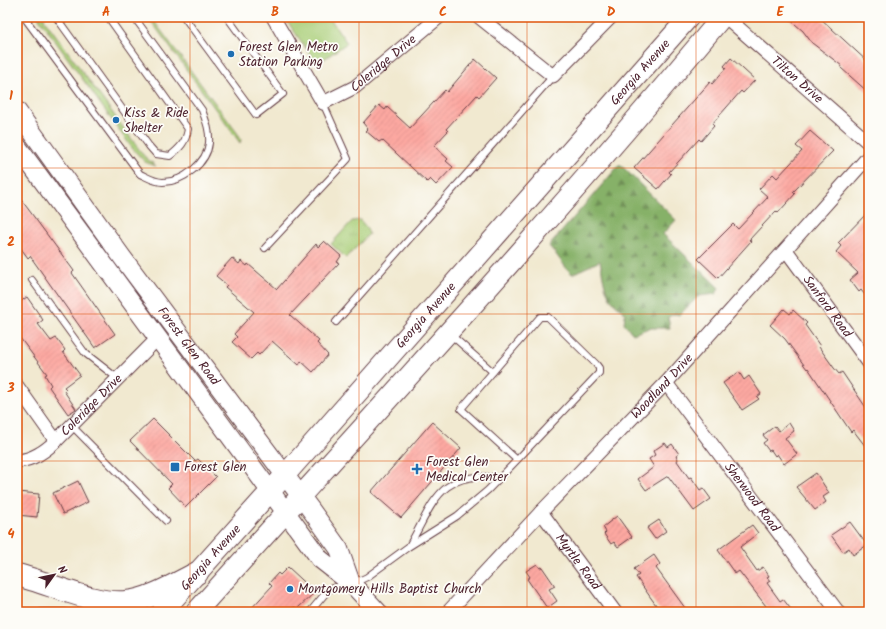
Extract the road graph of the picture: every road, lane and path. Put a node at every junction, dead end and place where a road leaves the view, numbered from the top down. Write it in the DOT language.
graph roads {
  1 [pos="24,17"];
  2 [pos="56,17"];
  3 [pos="108,17"];
  4 [pos="134,17"];
  5 [pos="184,17"];
  6 [pos="227,17"];
  7 [pos="273,17"];
  8 [pos="439,17"];
  9 [pos="479,17"];
  10 [pos="611,17"];
  11 [pos="689,17"];
  12 [pos="722,17"];
  13 [pos="726,17"];
  14 [pos="553,76"];
  15 [pos="323,103"];
  16 [pos="17,112"];
  17 [pos="869,143"];
  18 [pos="17,146"];
  19 [pos="869,156"];
  20 [pos="265,248"];
  21 [pos="786,250"];
  22 [pos="32,280"];
  23 [pos="336,322"];
  24 [pos="448,333"];
  25 [pos="158,338"];
  26 [pos="869,363"];
  27 [pos="493,372"];
  28 [pos="117,378"];
  29 [pos="666,383"];
  30 [pos="17,386"];
  31 [pos="71,426"];
  32 [pos="56,441"];
  33 [pos="517,460"];
  34 [pos="17,461"];
  35 [pos="285,475"];
  36 [pos="500,478"];
  37 [pos="270,491"];
  38 [pos="300,495"];
  39 [pos="286,512"];
  40 [pos="541,512"];
  41 [pos="166,521"];
  42 [pos="408,547"];
  43 [pos="196,573"];
  44 [pos="17,575"];
  45 [pos="352,584"];
  46 [pos="42,612"];
  47 [pos="66,612"];
  48 [pos="162,612"];
  49 [pos="196,612"];
  50 [pos="310,612"];
  51 [pos="378,612"];
  52 [pos="448,612"];
  53 [pos="615,612"];
  54 [pos="838,612"];
  1 -- 4 [label="lane"];
  2 -- 3 [label="lane"];
  5 -- 6 [label="lane"];
  7 -- 15 [label="street"];
  8 -- 15 [label="street, Coleridge Drive"];
  9 -- 14 [label="street"];
  10 -- 14 [label="street"];
  11 -- 35 [label="main road, Georgia Avenue"];
  12 -- 24 [label="main road, Georgia Avenue"];
  13 -- 17 [label="street, Tilton Drive"];
  14 -- 23 [label="lane"];
  15 -- 20 [label="lane"];
  16 -- 35 [label="main road, Forest Glen Road"];
  18 -- 25 [label="main road, Forest Glen Road"];
  19 -- 21 [label="street, Woodland Drive"];
  21 -- 26 [label="street, Sanford Road"];
  21 -- 29 [label="street, Woodland Drive"];
  22 -- 28 [label="lane"];
  24 -- 27 [label="lane"];
  24 -- 38 [label="main road, Georgia Avenue"];
  25 -- 28 [label="street, Coleridge Drive"];
  25 -- 37 [label="main road, Forest Glen Road"];
  27 -- 33 [label="lane"];
  27 -- 33 [label="lane"];
  28 -- 31 [label="street, Coleridge Drive"];
  29 -- 40 [label="street, Woodland Drive"];
  29 -- 54 [label="street, Sherwood Road"];
  30 -- 32 [label="street"];
  31 -- 32 [label="street, Coleridge Drive"];
  31 -- 41 [label="lane"];
  32 -- 34 [label="street, Coleridge Drive"];
  33 -- 36 [label="lane"];
  35 -- 37 [label="main road, Georgia Avenue"];
  35 -- 38 [label="main road, Forest Glen Road"];
  36 -- 42 [label="lane"];
  36 -- 42 [label="lane"];
  37 -- 39 [label="main road, Forest Glen Road"];
  37 -- 43 [label="main road, Georgia Avenue"];
  38 -- 39 [label="main road, Georgia Avenue"];
  38 -- 45 [label="main road, Forest Glen Road"];
  39 -- 45 [label="main road, Forest Glen Road"];
  39 -- 49 [label="main road, Georgia Avenue"];
  40 -- 52 [label="street, Woodland Drive"];
  40 -- 53 [label="street, Myrtle Road"];
  42 -- 45 [label="lane"];
  43 -- 44 [label="highway"];
  43 -- 48 [label="main road, Georgia Avenue"];
  45 -- 50 [label="lane"];
  45 -- 51 [label="main road, Forest Glen Road"];
  46 -- 47 [label="lane"];
}
